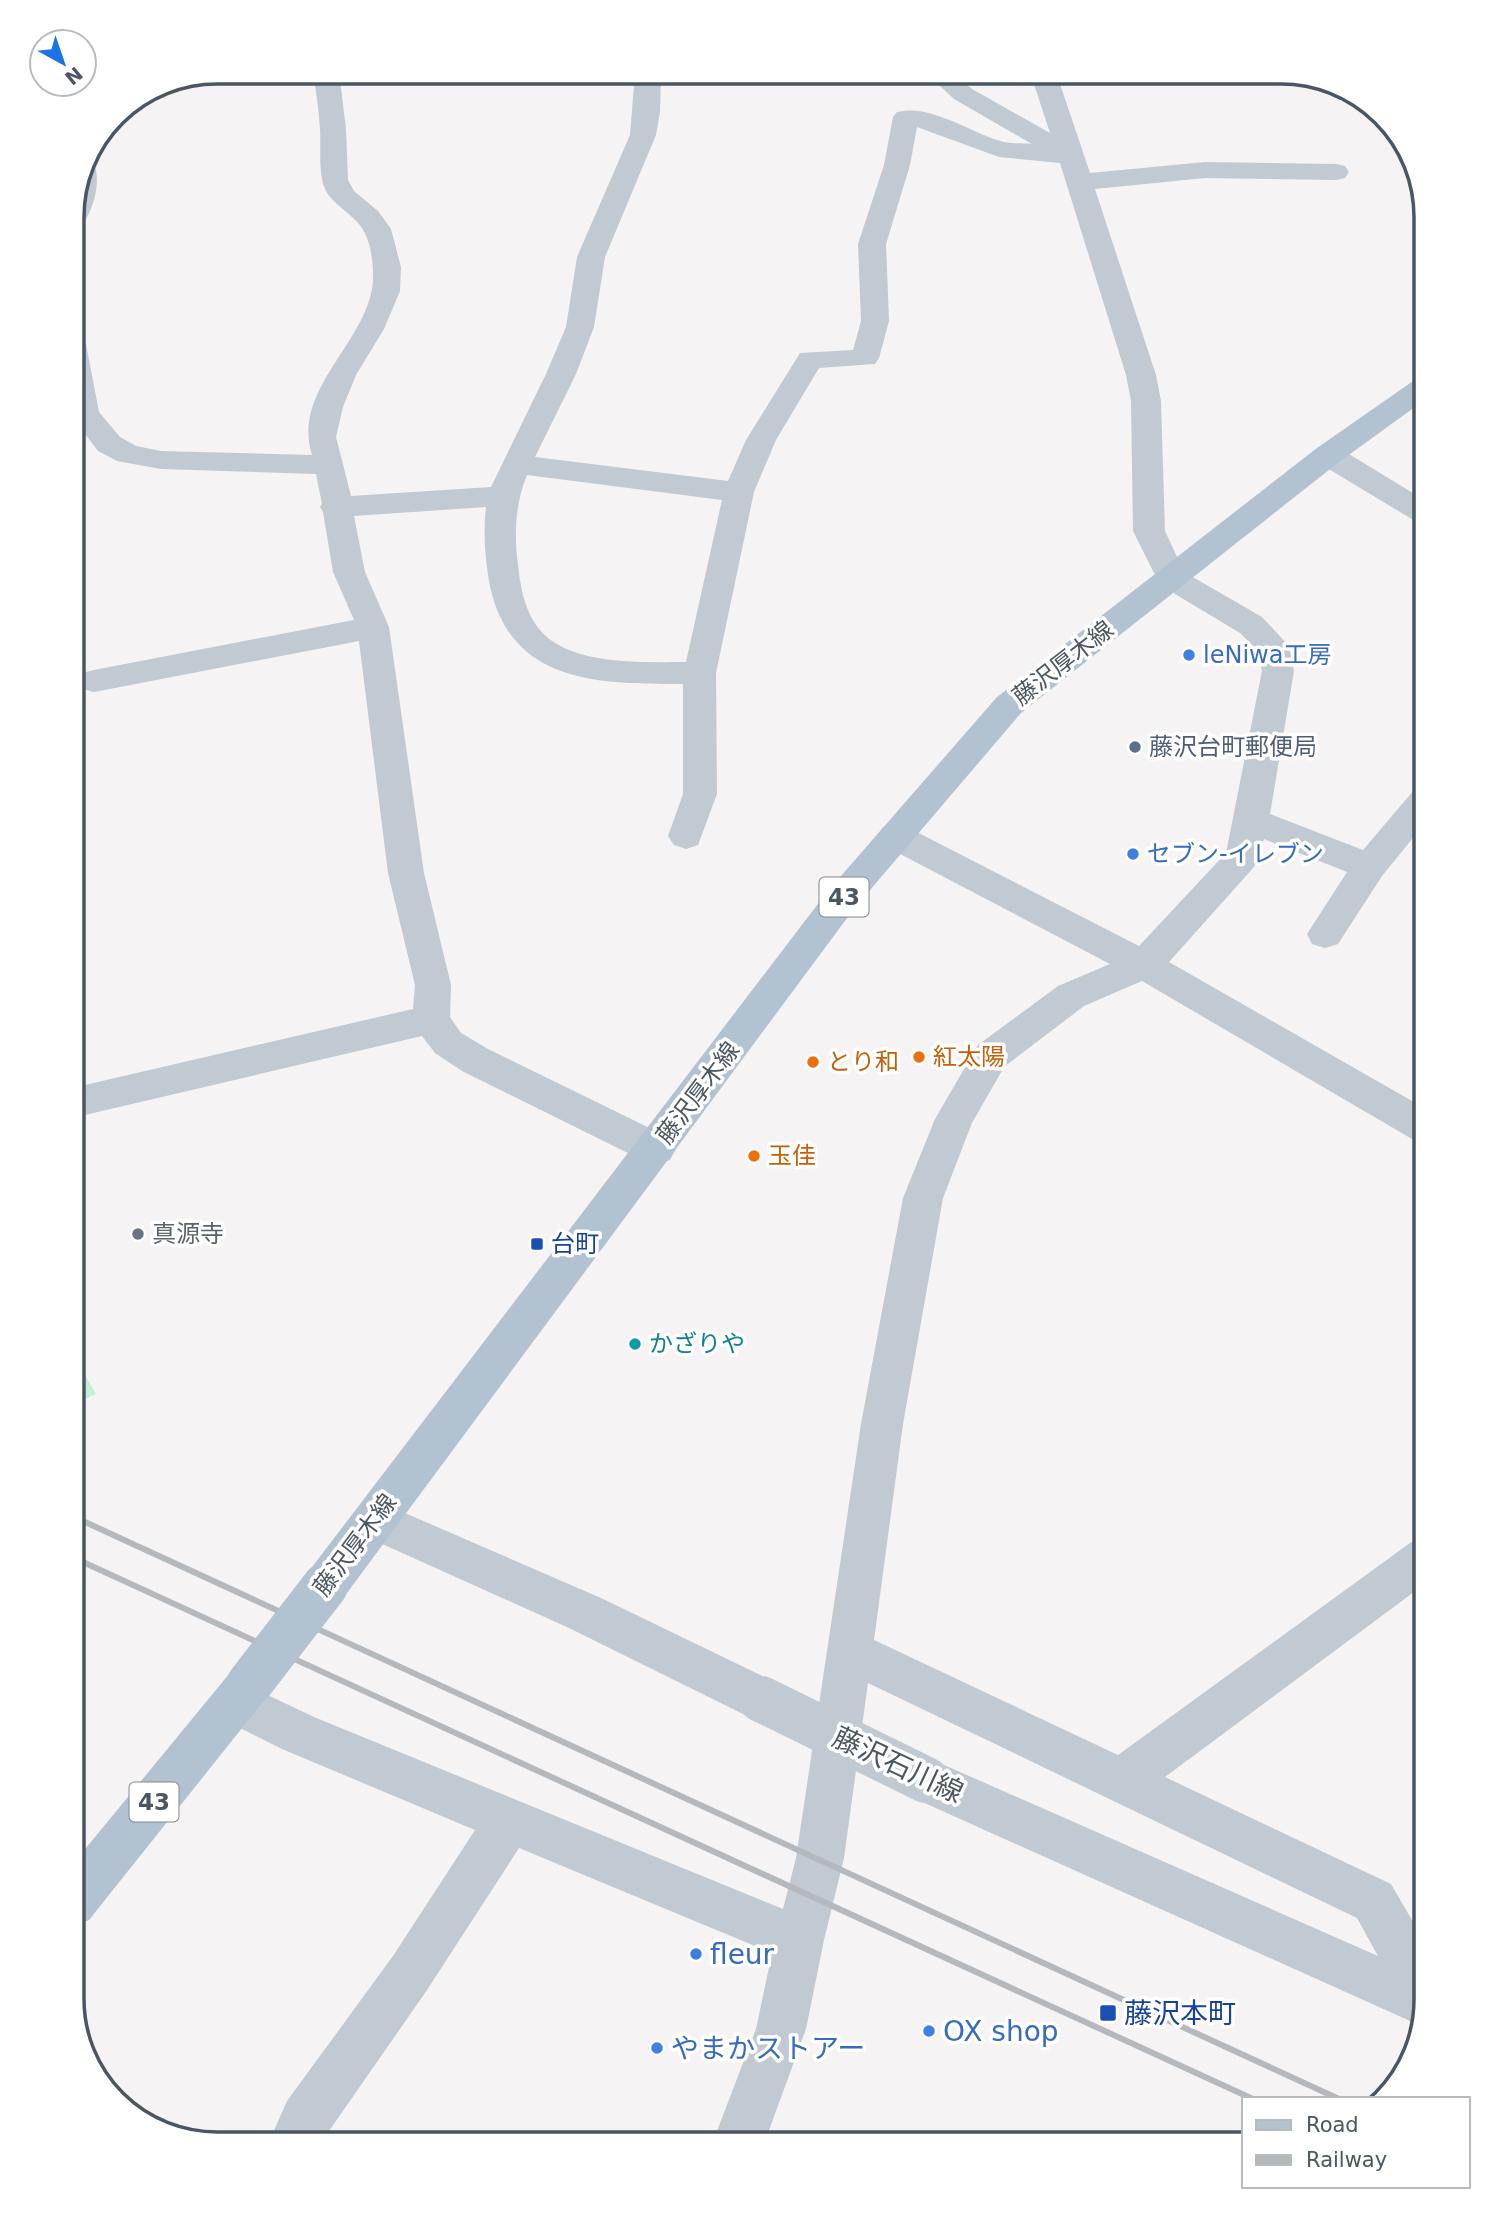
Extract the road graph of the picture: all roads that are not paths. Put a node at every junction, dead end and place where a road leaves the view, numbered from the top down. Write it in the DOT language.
graph roads {
  1 [pos="327,84"];
  2 [pos="647,84"];
  3 [pos="949,84"];
  4 [pos="1047,84"];
  5 [pos="1076,169"];
  6 [pos="1336,172"];
  7 [pos="1414,394"];
  8 [pos="84,421"];
  9 [pos="1328,455"];
  10 [pos="518,464"];
  11 [pos="330,465"];
  12 [pos="739,492"];
  13 [pos="504,496"];
  14 [pos="335,507"];
  15 [pos="1414,507"];
  16 [pos="1171,578"];
  17 [pos="373,626"];
  18 [pos="701,674"];
  19 [pos="93,681"];
  20 [pos="1251,820"];
  21 [pos="1414,824"];
  22 [pos="686,836"];
  23 [pos="895,836"];
  24 [pos="1369,867"];
  25 [pos="1325,934"];
  26 [pos="1144,965"];
  27 [pos="431,1019"];
  28 [pos="84,1100"];
  29 [pos="1414,1121"];
  30 [pos="656,1149"];
  31 [pos="375,1520"];
  32 [pos="1414,1566"];
  33 [pos="851,1652"];
  34 [pos="243,1692"];
  35 [pos="1122,1780"];
  36 [pos="509,1820"];
  37 [pos="84,1888"];
  38 [pos="799,1940"];
  39 [pos="1414,1970"];
  40 [pos="1414,1997"];
  41 [pos="299,2132"];
  42 [pos="742,2132"];
  1 -- 11 [label="street"];
  2 -- 10 [label="street"];
  3 -- 5 [label="street"];
  4 -- 5 [label="street"];
  5 -- 6 [label="street"];
  5 -- 12 [label="street"];
  5 -- 16 [label="street"];
  7 -- 9 [label="main road, 藤沢厚木線 / 43"];
  8 -- 11 [label="street"];
  9 -- 15 [label="street"];
  9 -- 16 [label="main road, 藤沢厚木線 / 43"];
  10 -- 12 [label="street"];
  10 -- 13 [label="street"];
  11 -- 14 [label="street"];
  12 -- 18 [label="street"];
  13 -- 14 [label="street"];
  13 -- 18 [label="street"];
  14 -- 17 [label="street"];
  16 -- 20 [label="street"];
  16 -- 23 [label="main road, 藤沢厚木線 / 43"];
  17 -- 19 [label="street"];
  17 -- 27 [label="street"];
  18 -- 22 [label="street"];
  20 -- 24 [label="street"];
  20 -- 26 [label="street"];
  21 -- 24 [label="street"];
  23 -- 26 [label="street"];
  23 -- 30 [label="main road, 藤沢厚木線 / 43"];
  24 -- 25 [label="street"];
  26 -- 29 [label="street"];
  26 -- 33 [label="street"];
  27 -- 28 [label="street"];
  27 -- 30 [label="street"];
  30 -- 31 [label="main road, 藤沢厚木線 / 43"];
  31 -- 34 [label="main road, 藤沢厚木線 / 43, bridge"];
  31 -- 40 [label="street, 藤沢石川線, bridge"];
  32 -- 35 [label="street"];
  33 -- 35 [label="street"];
  33 -- 38 [label="street"];
  34 -- 36 [label="street"];
  34 -- 37 [label="main road, 藤沢厚木線 / 43"];
  35 -- 39 [label="street"];
  36 -- 38 [label="street"];
  36 -- 41 [label="street"];
  38 -- 42 [label="street"];
}
